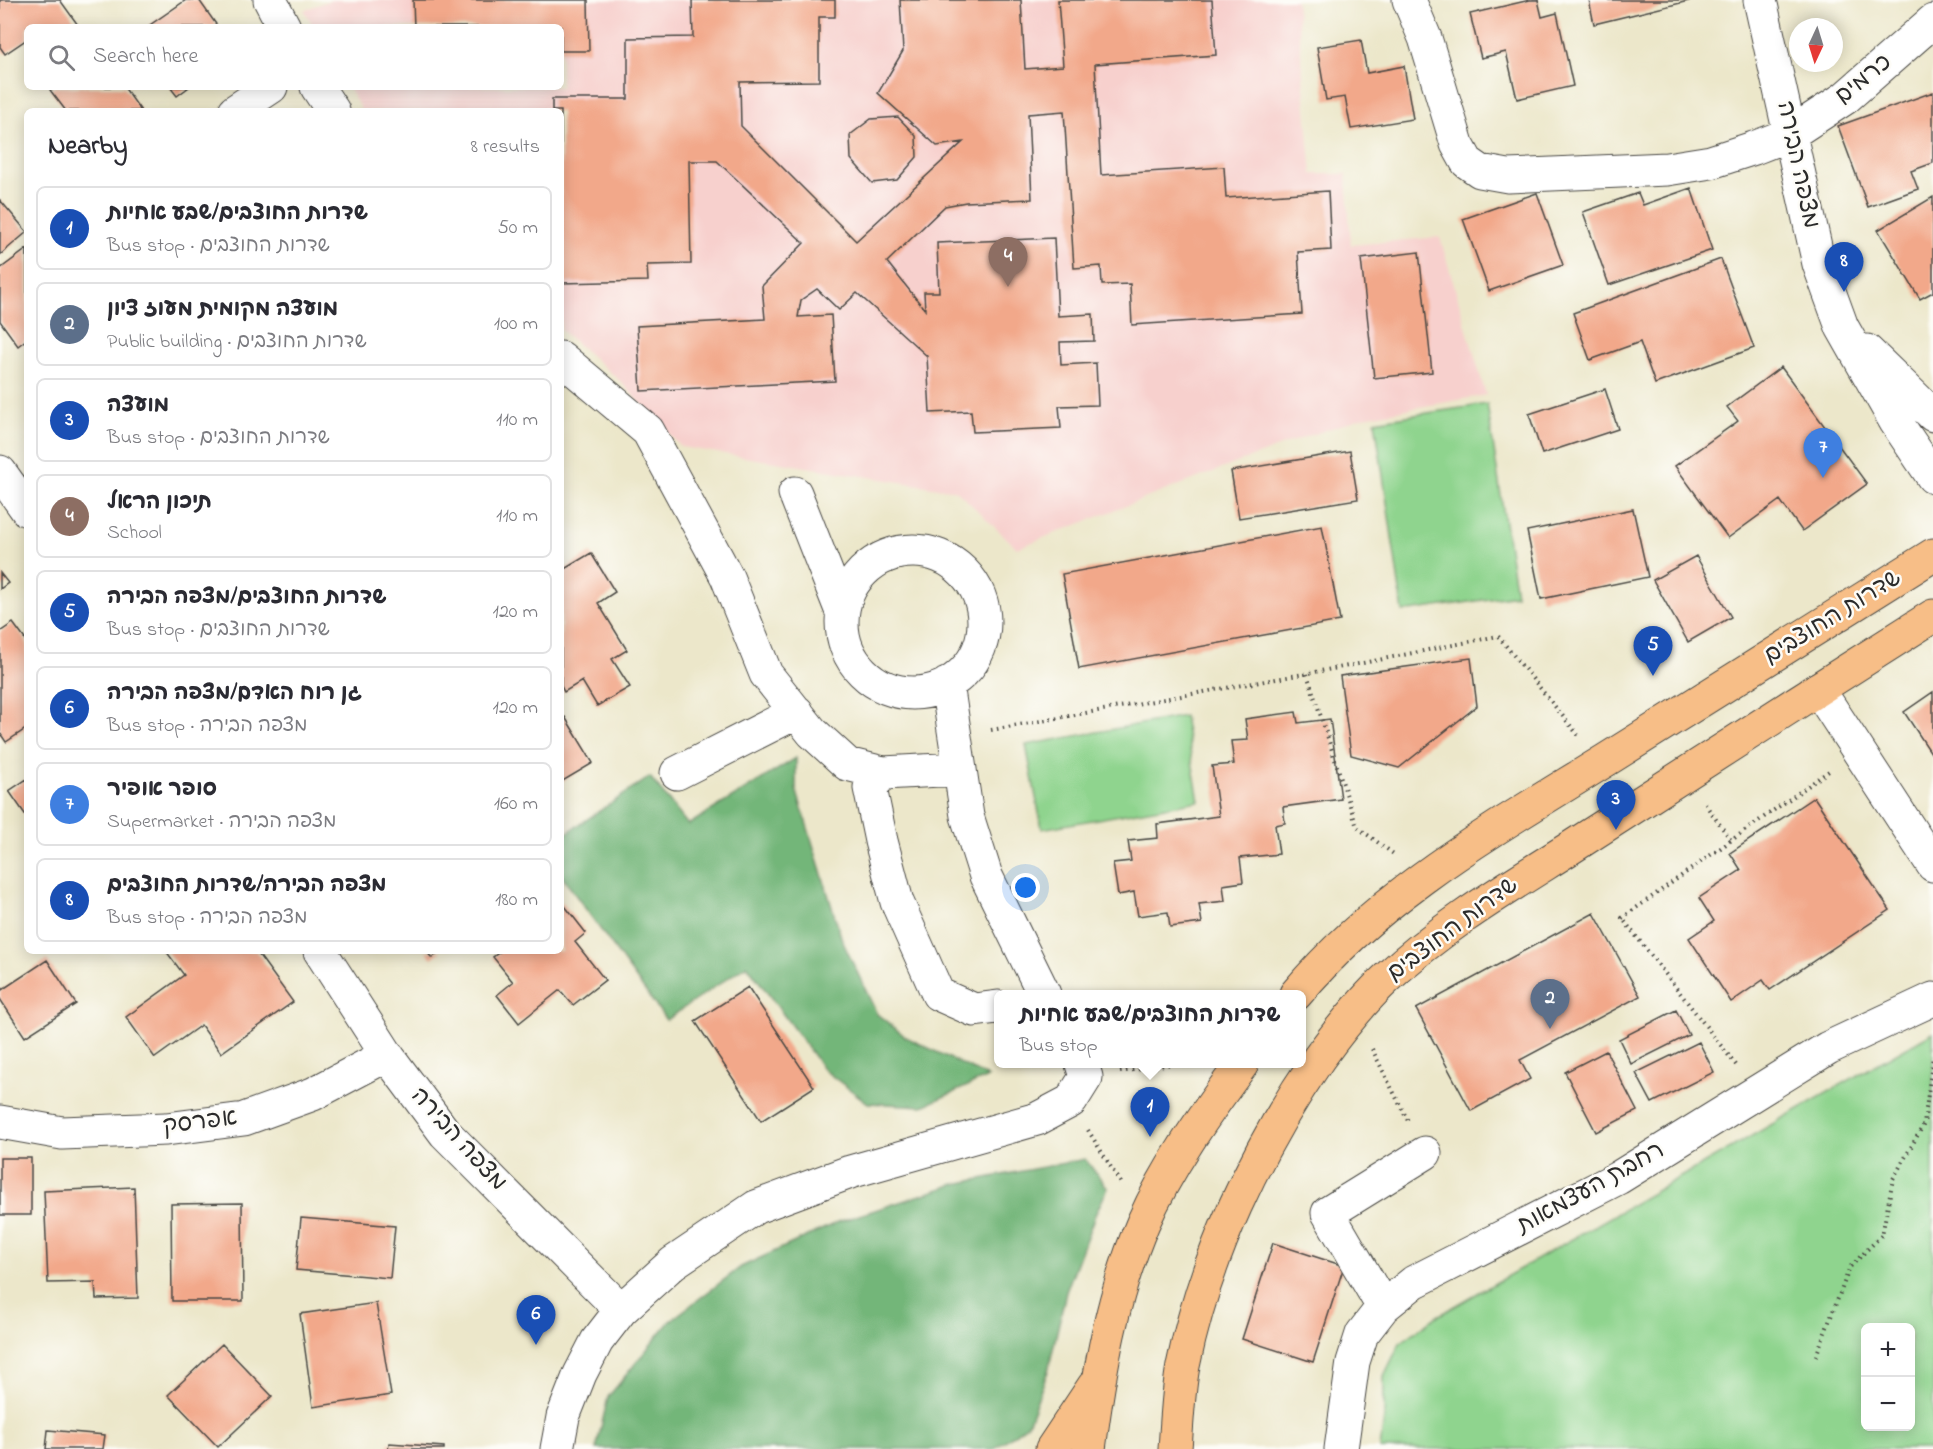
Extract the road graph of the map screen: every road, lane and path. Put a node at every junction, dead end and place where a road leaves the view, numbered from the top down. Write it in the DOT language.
graph roads {
  1 [pos="270,0"];
  2 [pos="1408,0"];
  3 [pos="1760,0"];
  4 [pos="1933,21"];
  5 [pos="282,24"];
  6 [pos="266,90"];
  7 [pos="319,90"];
  8 [pos="240,108"];
  9 [pos="331,108"];
  10 [pos="1790,134"];
  11 [pos="1842,327"];
  12 [pos="564,361"];
  13 [pos="1933,415"];
  14 [pos="0,472"];
  15 [pos="1933,477"];
  16 [pos="795,493"];
  17 [pos="24,506"];
  18 [pos="1933,555"];
  19 [pos="842,612"];
  20 [pos="1933,616"];
  21 [pos="1307,674"];
  22 [pos="947,684"];
  23 [pos="1818,689"];
  24 [pos="797,712"];
  25 [pos="955,736"];
  26 [pos="1600,764"];
  27 [pos="960,769"];
  28 [pos="676,773"];
  29 [pos="883,773"];
  30 [pos="1684,774"];
  31 [pos="1812,783"];
  32 [pos="1731,840"];
  33 [pos="1933,864"];
  34 [pos="1425,876"];
  35 [pos="322,954"];
  36 [pos="1034,990"];
  37 [pos="1300,990"];
  38 [pos="1933,999"];
  39 [pos="994,1008"];
  40 [pos="1354,1013"];
  41 [pos="387,1055"];
  42 [pos="1933,1056"];
  43 [pos="1149,1068"];
  44 [pos="1239,1068"];
  45 [pos="1080,1080"];
  46 [pos="1757,1091"];
  47 [pos="0,1122"];
  48 [pos="1425,1153"];
  49 [pos="1144,1221"];
  50 [pos="1383,1307"];
  51 [pos="621,1310"];
  52 [pos="1816,1356"];
  53 [pos="1098,1380"];
  54 [pos="557,1449"];
  55 [pos="1052,1449"];
  56 [pos="1089,1449"];
  57 [pos="1174,1449"];
  58 [pos="1341,1449"];
  1 -- 5 [label="street"];
  2 -- 10 [label="street, כרמים"];
  3 -- 10 [label="street, מצפה הבירה"];
  4 -- 10 [label="street, כרמים"];
  6 -- 8 [label="street"];
  7 -- 9 [label="street"];
  10 -- 11 [label="street, מצפה הבירה"];
  11 -- 13 [label="street, מצפה הבירה"];
  11 -- 15 [label="street, מצפה הבירה"];
  12 -- 24 [label="street"];
  14 -- 17 [label="street"];
  16 -- 19 [label="street"];
  18 -- 26 [label="main road, שדרות החוצבים"];
  19 -- 22 [label="street"];
  19 -- 22 [label="street"];
  20 -- 23 [label="main road, שדרות החוצבים"];
  21 -- 25 [label="path"];
  21 -- 26 [label="path"];
  21 -- 34 [label="path"];
  22 -- 25 [label="street"];
  23 -- 30 [label="main road, שדרות החוצבים"];
  23 -- 33 [label="street"];
  24 -- 28 [label="street"];
  24 -- 29 [label="street"];
  25 -- 27 [label="street"];
  26 -- 34 [label="main road, שדרות החוצבים"];
  27 -- 29 [label="street"];
  27 -- 36 [label="street"];
  29 -- 39 [label="street"];
  30 -- 32 [label="path"];
  30 -- 40 [label="main road, שדרות החוצבים"];
  31 -- 32 [label="path"];
  32 -- 46 [label="path"];
  34 -- 37 [label="main road, שדרות החוצבים"];
  35 -- 41 [label="street, מצפה הבירה"];
  38 -- 46 [label="street, רחבת העצמאות"];
  40 -- 48 [label="path"];
  40 -- 57 [label="main road, שדרות החוצבים"];
  41 -- 47 [label="street, אפרסק"];
  41 -- 51 [label="street, מצפה הבירה"];
  42 -- 52 [label="path"];
  43 -- 45 [label="path"];
  44 -- 49 [label="main road"];
  45 -- 49 [label="path"];
  45 -- 51 [label="street"];
  46 -- 50 [label="street, רחבת העצמאות"];
  48 -- 50 [label="street"];
  49 -- 53 [label="main road"];
  50 -- 58 [label="street, רחבת העצמאות"];
  51 -- 54 [label="street"];
  53 -- 55 [label="main road"];
  53 -- 56 [label="main road"];
}
